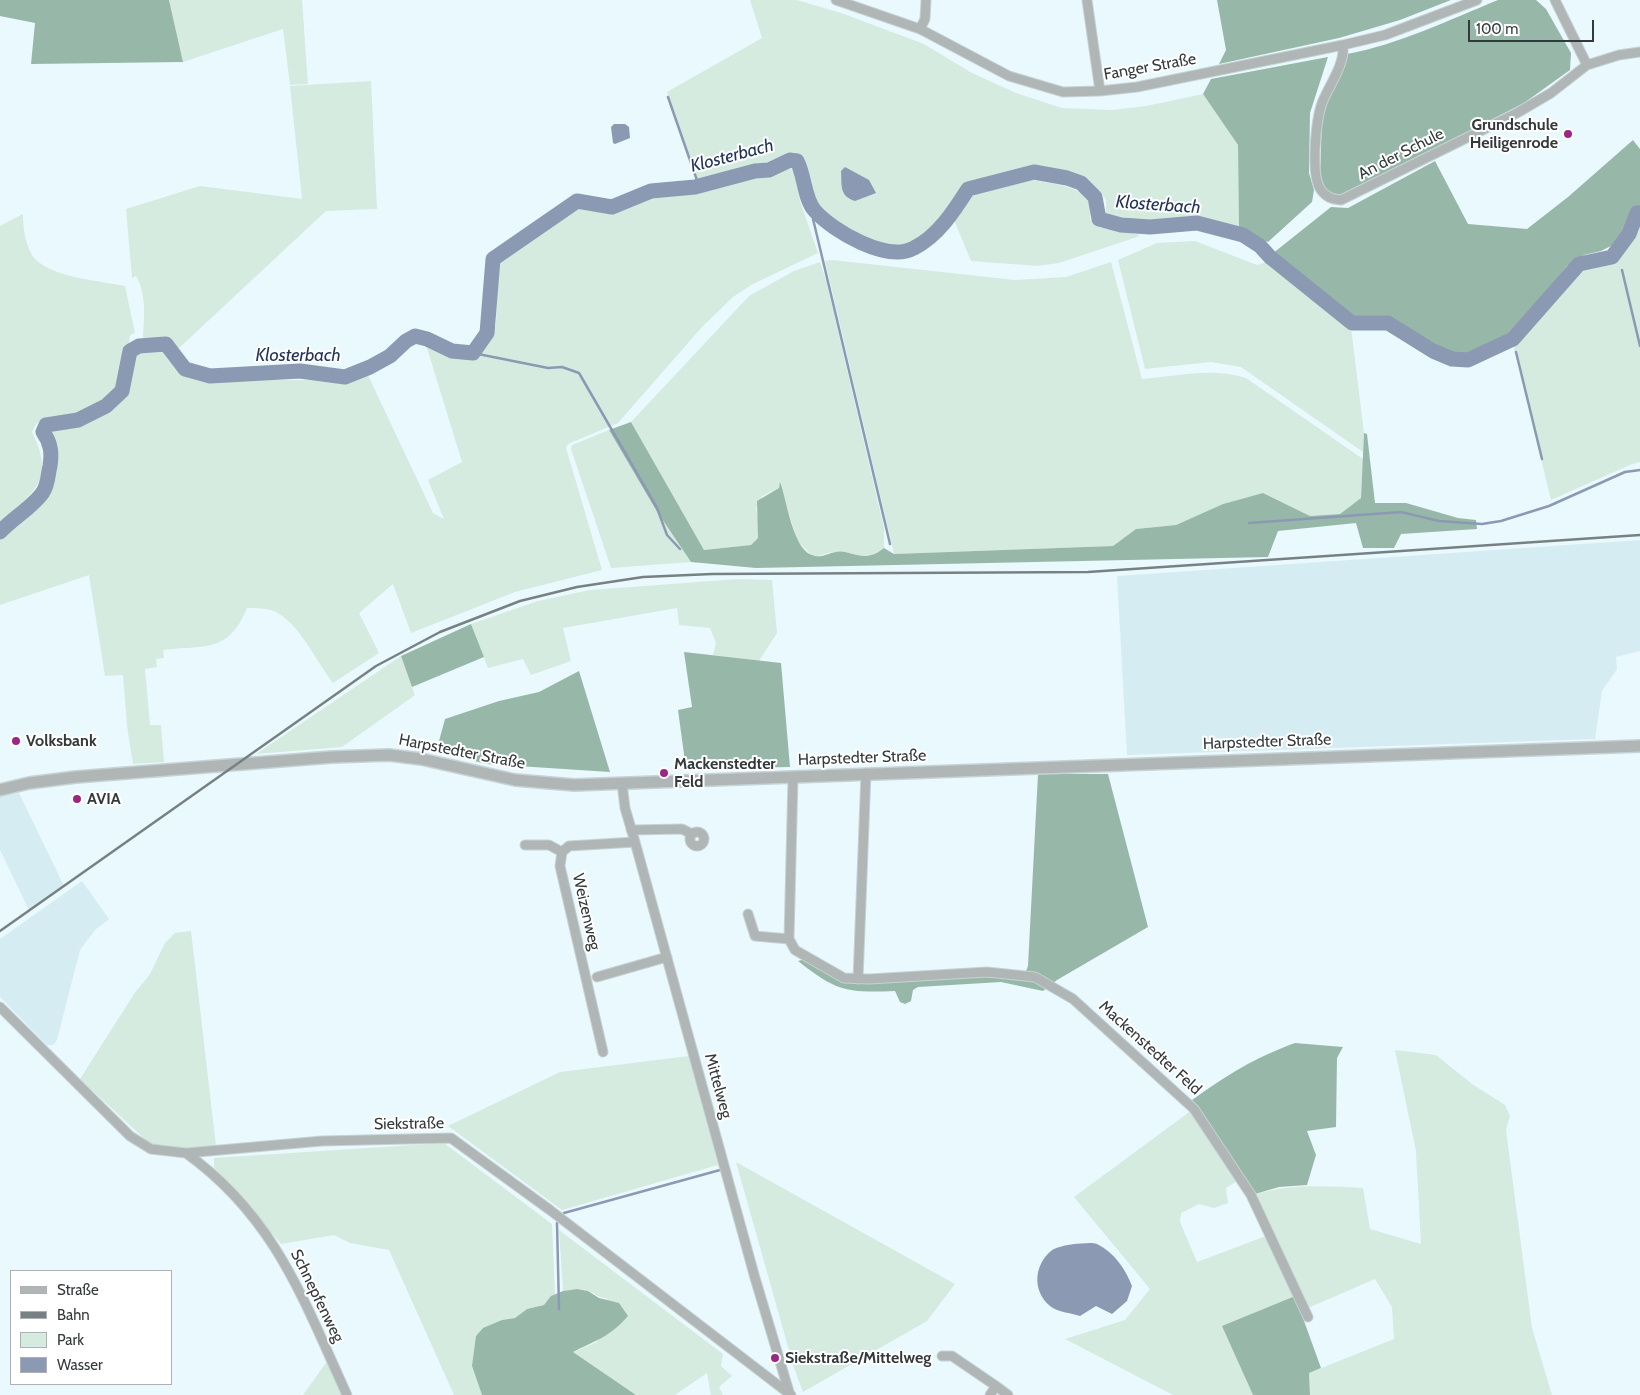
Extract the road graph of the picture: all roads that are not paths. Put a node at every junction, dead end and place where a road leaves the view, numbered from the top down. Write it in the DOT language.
graph roads {
  1 [pos="836,0"];
  2 [pos="926,0"];
  3 [pos="1087,0"];
  4 [pos="1477,0"];
  5 [pos="1555,0"];
  6 [pos="920,29"];
  7 [pos="1343,45"];
  8 [pos="1640,53"];
  9 [pos="1587,65"];
  10 [pos="1100,91"];
  11 [pos="1640,746"];
  12 [pos="866,773"];
  13 [pos="793,776"];
  14 [pos="622,783"];
  15 [pos="0,790"];
  16 [pos="631,830"];
  17 [pos="692,834"];
  18 [pos="635,842"];
  19 [pos="525,845"];
  20 [pos="562,852"];
  21 [pos="748,914"];
  22 [pos="789,939"];
  23 [pos="667,957"];
  24 [pos="597,977"];
  25 [pos="858,979"];
  26 [pos="0,1007"];
  27 [pos="603,1052"];
  28 [pos="186,1153"];
  29 [pos="1308,1317"];
  30 [pos="942,1356"];
  31 [pos="996,1386"];
  32 [pos="347,1395"];
  33 [pos="790,1395"];
  34 [pos="990,1395"];
  35 [pos="1008,1395"];
  1 -- 6 [label="street, Fanger Straße"];
  2 -- 6 [label="street"];
  3 -- 10 [label="street"];
  4 -- 7 [label="street, Fanger Straße"];
  5 -- 9 [label="street"];
  6 -- 10 [label="street, Fanger Straße"];
  7 -- 9 [label="street, An der Schule"];
  7 -- 10 [label="street, Fanger Straße"];
  8 -- 9 [label="street, An der Schule"];
  11 -- 12 [label="street, Harpstedter Straße"];
  12 -- 13 [label="street, Harpstedter Straße"];
  12 -- 25 [label="street"];
  13 -- 14 [label="street, Harpstedter Straße"];
  13 -- 22 [label="street"];
  14 -- 15 [label="street, Harpstedter Straße"];
  14 -- 16 [label="street, Mittelweg"];
  16 -- 17 [label="street"];
  16 -- 18 [label="street, Mittelweg"];
  18 -- 20 [label="street"];
  18 -- 23 [label="street, Mittelweg"];
  19 -- 20 [label="street"];
  20 -- 27 [label="street, Weizenweg"];
  21 -- 22 [label="street"];
  22 -- 25 [label="street, Mackenstedter Feld"];
  23 -- 24 [label="street"];
  23 -- 33 [label="street, Mittelweg"];
  25 -- 29 [label="street, Mackenstedter Feld"];
  26 -- 28 [label="street, Siekstraße"];
  28 -- 32 [label="street, Schnepfenweg"];
  28 -- 33 [label="street, Siekstraße"];
  30 -- 31 [label="street"];
  31 -- 34 [label="street"];
  31 -- 35 [label="street"];
}
